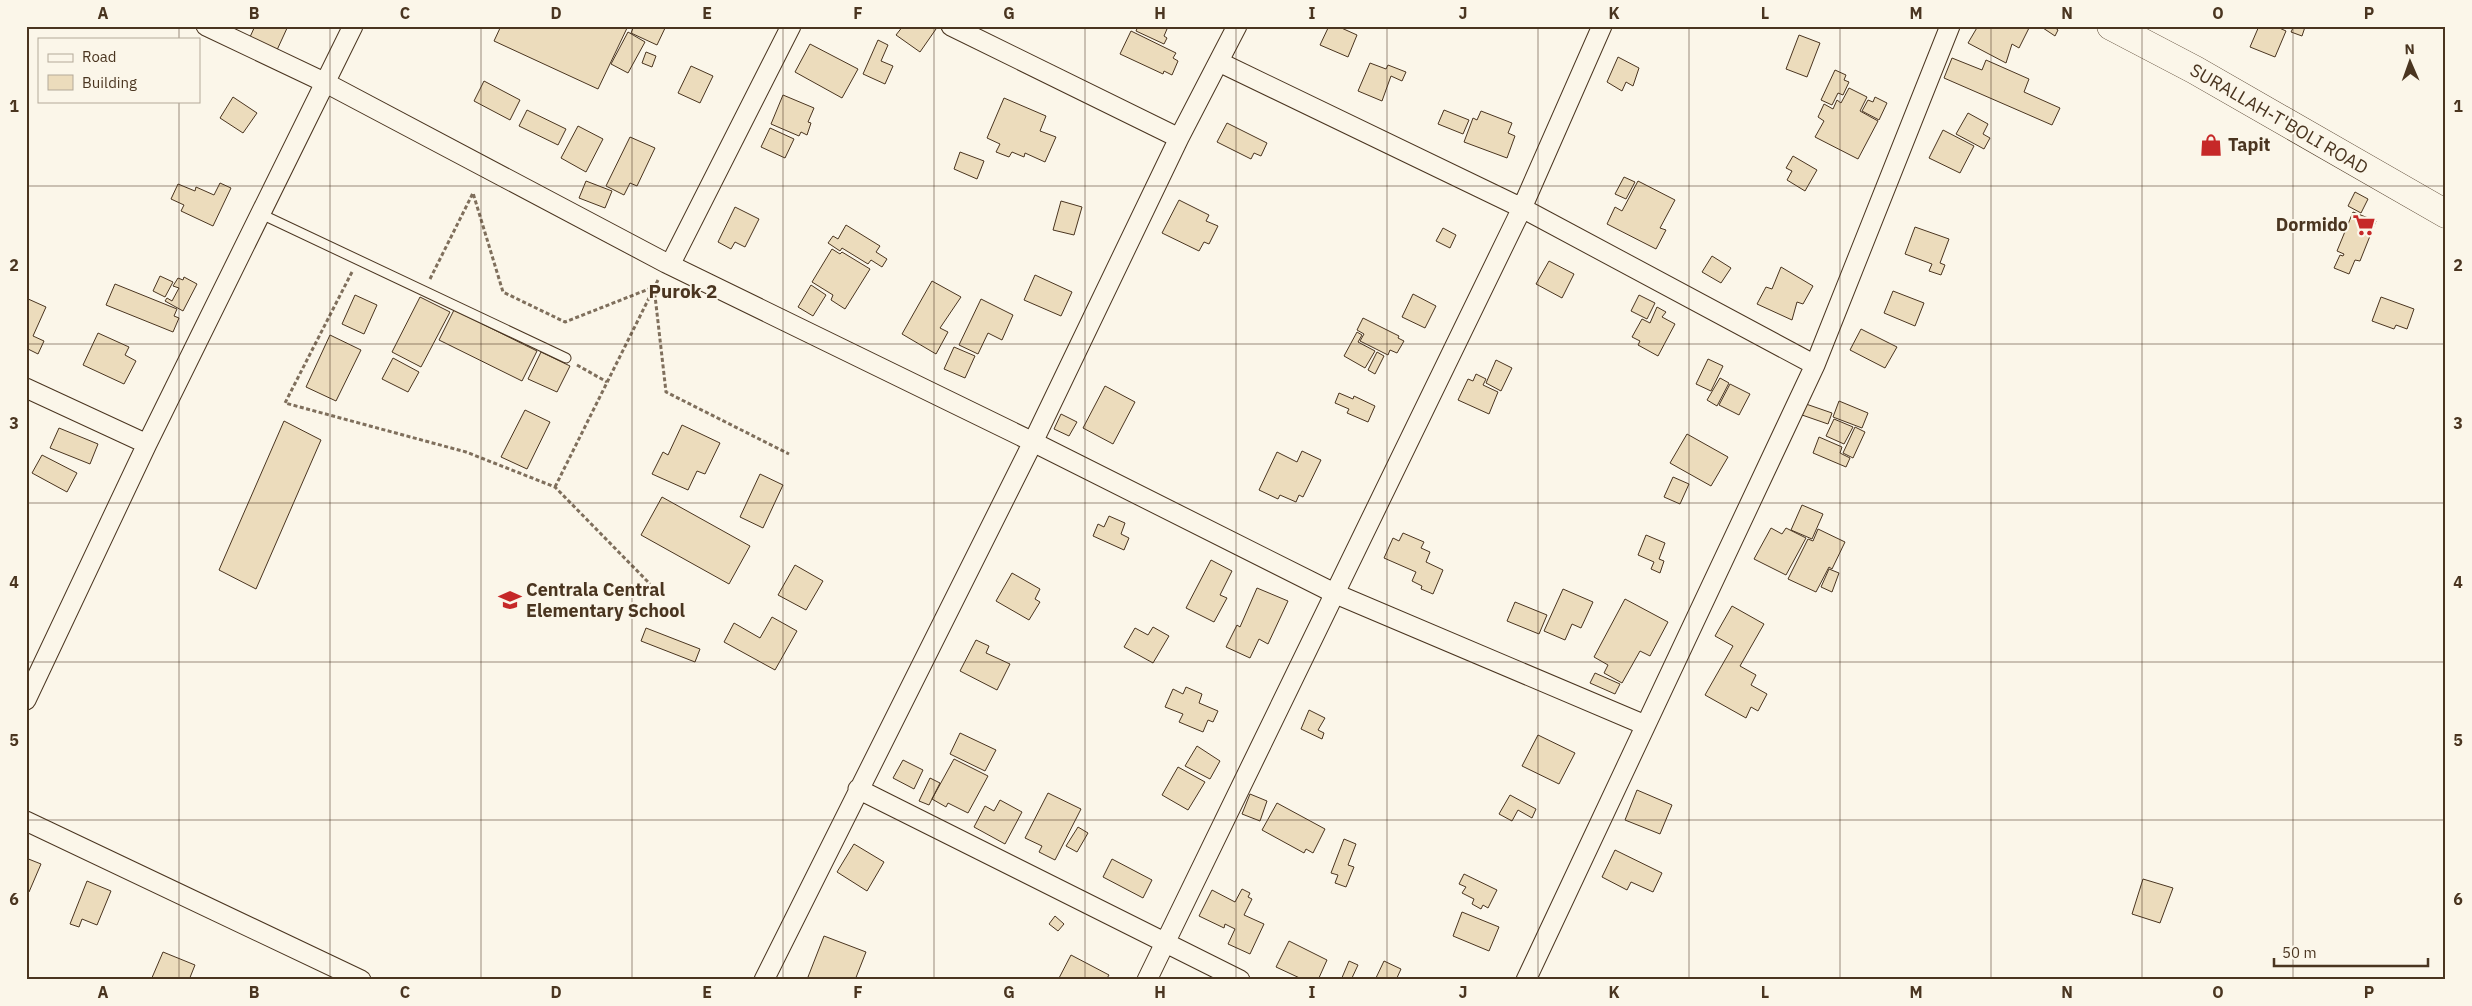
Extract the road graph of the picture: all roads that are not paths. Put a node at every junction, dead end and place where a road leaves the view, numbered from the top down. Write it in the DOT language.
graph roads {
  1 [pos="206,26"];
  2 [pos="353,26"];
  3 [pos="791,26"];
  4 [pos="951,26"];
  5 [pos="1237,26"];
  6 [pos="1602,26"];
  7 [pos="1950,26"];
  8 [pos="2111,26"];
  9 [pos="1219,62"];
  10 [pos="326,83"];
  11 [pos="1179,138"];
  12 [pos="1522,208"];
  13 [pos="261,214"];
  14 [pos="2446,214"];
  15 [pos="668,264"];
  16 [pos="566,358"];
  17 [pos="1816,365"];
  18 [pos="26,388"];
  19 [pos="1033,442"];
  20 [pos="147,444"];
  21 [pos="1336,594"];
  22 [pos="26,700"];
  23 [pos="1645,725"];
  24 [pos="858,789"];
  25 [pos="26,821"];
  26 [pos="1166,942"];
  27 [pos="331,973"];
  28 [pos="361,980"];
  29 [pos="764,980"];
  30 [pos="1147,980"];
  31 [pos="1240,980"];
  32 [pos="1526,980"];
  1 -- 10 [label="street"];
  2 -- 10 [label="street"];
  3 -- 15 [label="street"];
  4 -- 11 [label="street"];
  5 -- 9 [label="street"];
  6 -- 12 [label="street"];
  7 -- 17 [label="street"];
  8 -- 14 [label="main road, SURALLAH-T'BOLI ROAD"];
  9 -- 11 [label="street"];
  9 -- 12 [label="street"];
  10 -- 13 [label="street"];
  10 -- 15 [label="street"];
  11 -- 19 [label="street"];
  12 -- 17 [label="street"];
  12 -- 21 [label="street"];
  13 -- 16 [label="lane"];
  13 -- 20 [label="street"];
  15 -- 19 [label="street"];
  17 -- 23 [label="street"];
  18 -- 20 [label="street"];
  19 -- 21 [label="street"];
  19 -- 24 [label="street"];
  20 -- 22 [label="street"];
  21 -- 23 [label="street"];
  21 -- 26 [label="street"];
  23 -- 32 [label="street"];
  24 -- 26 [label="street"];
  24 -- 29 [label="street"];
  25 -- 27 [label="street"];
  26 -- 30 [label="street"];
  26 -- 31 [label="street"];
  27 -- 28 [label="street"];
}
